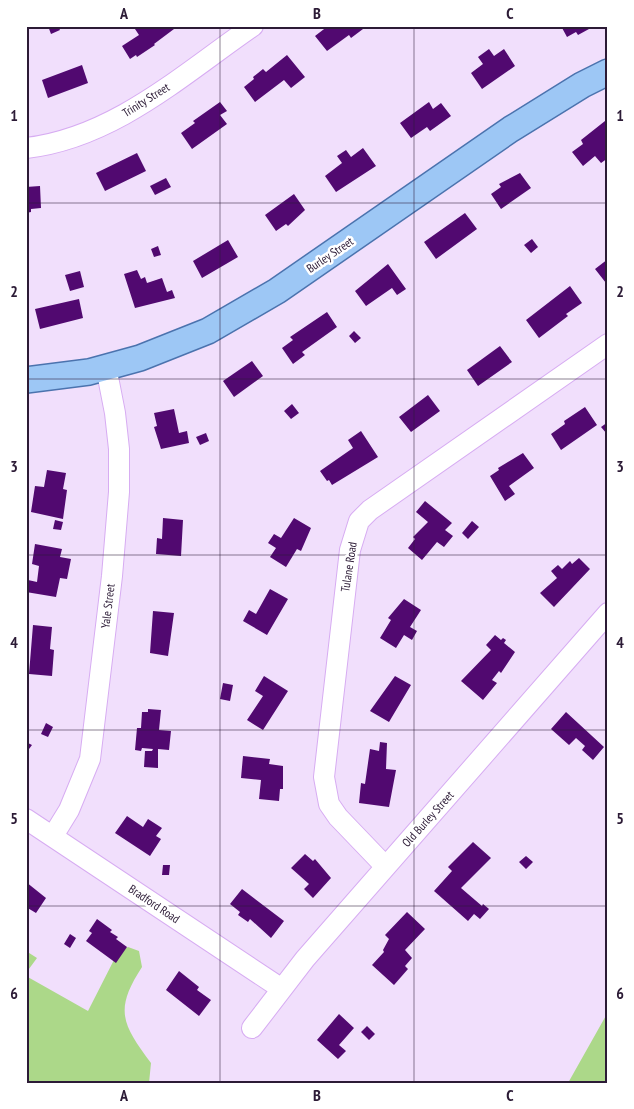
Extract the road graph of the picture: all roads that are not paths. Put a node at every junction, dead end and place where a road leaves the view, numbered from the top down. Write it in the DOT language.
graph roads {
  1 [pos="253,26"];
  2 [pos="608,72"];
  3 [pos="26,148"];
  4 [pos="608,344"];
  5 [pos="106,367"];
  6 [pos="26,380"];
  7 [pos="608,613"];
  8 [pos="26,818"];
  9 [pos="53,836"];
  10 [pos="385,866"];
  11 [pos="282,989"];
  12 [pos="252,1028"];
  1 -- 3 [label="street, Trinity Street"];
  2 -- 5 [label="main road, Burley Street"];
  4 -- 10 [label="street, Tulane Road"];
  5 -- 6 [label="main road, Burley Street"];
  5 -- 9 [label="street, Yale Street"];
  7 -- 10 [label="street, Old Burley Street"];
  8 -- 9 [label="street, Bradford Road"];
  9 -- 11 [label="street, Bradford Road"];
  10 -- 11 [label="street, Old Burley Street"];
  11 -- 12 [label="street, Old Burley Street"];
}
